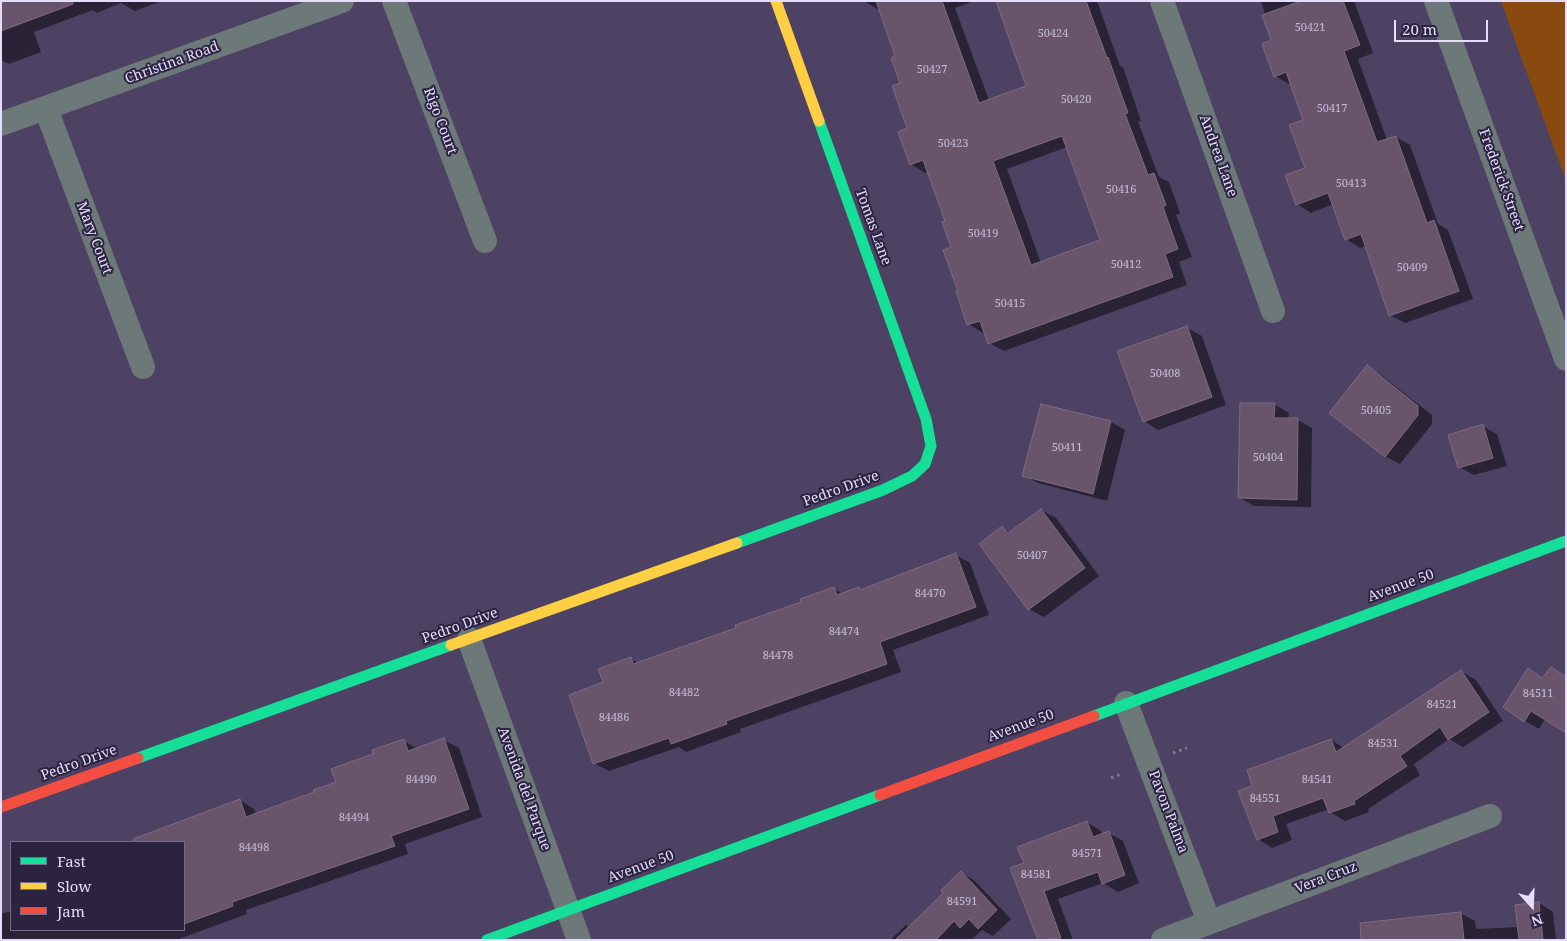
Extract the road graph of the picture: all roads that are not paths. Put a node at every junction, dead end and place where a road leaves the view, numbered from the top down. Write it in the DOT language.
graph roads {
  1 [pos="342,1"];
  2 [pos="394,1"];
  3 [pos="776,1"];
  4 [pos="1162,1"];
  5 [pos="1436,1"];
  6 [pos="46,108"];
  7 [pos="1,124"];
  8 [pos="486,241"];
  9 [pos="1273,311"];
  10 [pos="1566,359"];
  11 [pos="143,366"];
  12 [pos="925,464"];
  13 [pos="1566,541"];
  14 [pos="469,639"];
  15 [pos="1126,703"];
  16 [pos="1,807"];
  17 [pos="1490,816"];
  18 [pos="568,910"];
  19 [pos="1209,922"];
  20 [pos="487,940"];
  21 [pos="579,940"];
  22 [pos="1162,940"];
  1 -- 6 [label="street, Christina Road"];
  2 -- 8 [label="street, Rigo Court"];
  3 -- 12 [label="street, Tomas Lane"];
  4 -- 9 [label="street, Andrea Lane"];
  5 -- 10 [label="street, Frederick Street"];
  6 -- 7 [label="street, Christina Road"];
  6 -- 11 [label="street, Mary Court"];
  12 -- 14 [label="street, Pedro Drive"];
  13 -- 15 [label="street, Avenue 50"];
  14 -- 16 [label="street, Pedro Drive"];
  14 -- 18 [label="street, Avenida del Parque"];
  15 -- 18 [label="street, Avenue 50"];
  15 -- 19 [label="street, Pavon Palma"];
  17 -- 19 [label="street, Vera Cruz"];
  18 -- 20 [label="street, Avenue 50"];
  18 -- 21 [label="street, Avenida del Parque"];
  19 -- 22 [label="street, Vera Cruz"];
}
